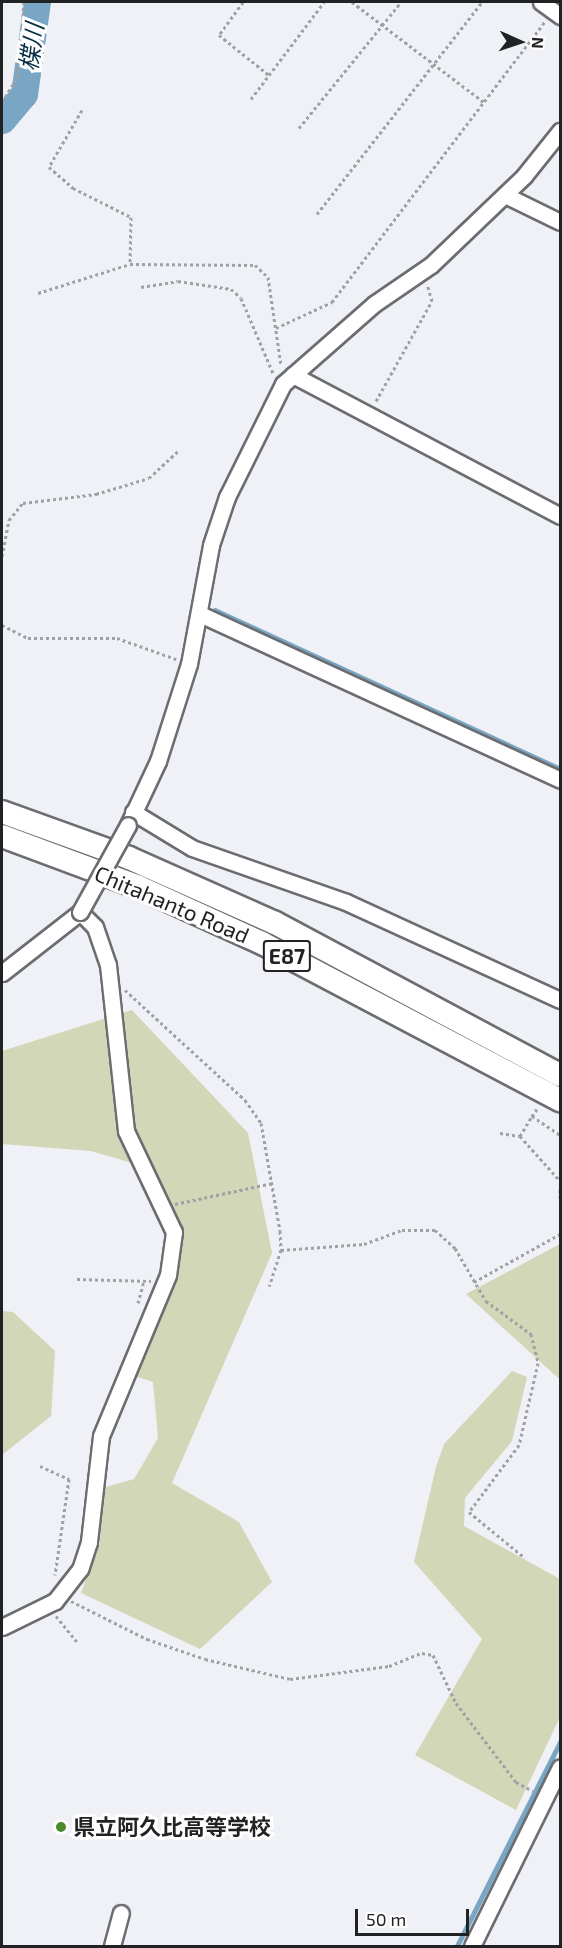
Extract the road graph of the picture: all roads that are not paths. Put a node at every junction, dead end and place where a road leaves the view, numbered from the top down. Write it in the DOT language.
graph roads {
  1 [pos="561,131"];
  2 [pos="505,195"];
  3 [pos="561,222"];
  4 [pos="288,381"];
  5 [pos="561,516"];
  6 [pos="202,615"];
  7 [pos="561,780"];
  8 [pos="2,812"];
  9 [pos="130,818"];
  10 [pos="2,836"];
  11 [pos="80,912"];
  12 [pos="2,973"];
  13 [pos="561,1000"];
  14 [pos="561,1075"];
  15 [pos="550,1102"];
  16 [pos="2,1627"];
  17 [pos="561,1767"];
  18 [pos="121,1912"];
  19 [pos="112,1947"];
  20 [pos="472,1947"];
  1 -- 2 [label="street"];
  2 -- 3 [label="street"];
  2 -- 4 [label="street"];
  4 -- 5 [label="street"];
  4 -- 6 [label="street"];
  6 -- 7 [label="street"];
  6 -- 9 [label="street"];
  8 -- 14 [label="highway, Chitahanto Road / E87"];
  9 -- 11 [label="street, bridge"];
  9 -- 13 [label="street"];
  10 -- 15 [label="highway, Chitahanto Road / E87"];
  11 -- 12 [label="street"];
  11 -- 16 [label="street"];
  17 -- 20 [label="street"];
  18 -- 19 [label="street"];
}
